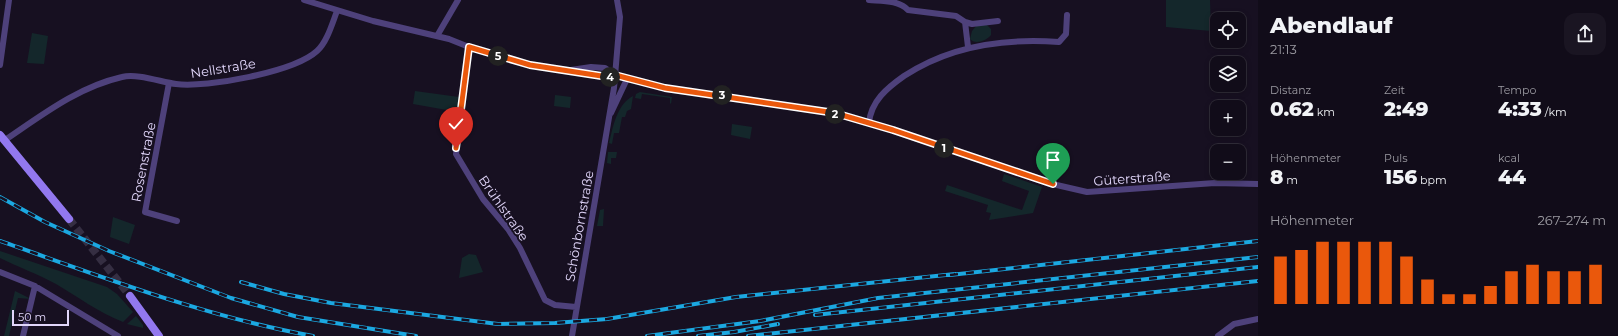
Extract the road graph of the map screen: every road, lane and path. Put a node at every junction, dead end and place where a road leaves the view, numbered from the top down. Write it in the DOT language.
graph roads {
  1 [pos="9,0"];
  2 [pos="304,0"];
  3 [pos="458,0"];
  4 [pos="617,0"];
  5 [pos="869,0"];
  6 [pos="905,3"];
  7 [pos="337,11"];
  8 [pos="1067,15"];
  9 [pos="998,21"];
  10 [pos="965,22"];
  11 [pos="437,36"];
  12 [pos="469,47"];
  13 [pos="968,47"];
  14 [pos="0,65"];
  15 [pos="615,75"];
  16 [pos="627,78"];
  17 [pos="169,83"];
  18 [pos="608,120"];
  19 [pos="869,123"];
  20 [pos="2,137"];
  21 [pos="1258,184"];
  22 [pos="69,219"];
  23 [pos="177,221"];
  24 [pos="0,272"];
  25 [pos="35,286"];
  26 [pos="130,296"];
  27 [pos="576,307"];
  28 [pos="1258,320"];
  29 [pos="23,336"];
  30 [pos="118,336"];
  31 [pos="159,336"];
  32 [pos="572,336"];
  33 [pos="1218,336"];
  1 -- 14 [label="street"];
  2 -- 7 [label="street, Güterstraße"];
  3 -- 11 [label="street"];
  4 -- 15 [label="street, Schönbornstraße"];
  5 -- 6 [label="street"];
  6 -- 10 [label="street"];
  7 -- 11 [label="street, Güterstraße"];
  7 -- 17 [label="street, Nellstraße"];
  8 -- 13 [label="street"];
  9 -- 10 [label="street"];
  10 -- 13 [label="street"];
  11 -- 12 [label="street, Güterstraße"];
  12 -- 15 [label="street, Güterstraße"];
  12 -- 27 [label="street, Brühlstraße"];
  13 -- 19 [label="street"];
  15 -- 16 [label="street, Güterstraße"];
  15 -- 18 [label="street, Schönbornstraße"];
  16 -- 18 [label="street, Schönbornstraße"];
  16 -- 19 [label="street, Güterstraße"];
  17 -- 20 [label="street, Nellstraße"];
  17 -- 23 [label="street, Rosenstraße"];
  18 -- 27 [label="street, Schönbornstraße"];
  19 -- 21 [label="street, Güterstraße"];
  20 -- 22 [label="main road"];
  24 -- 25 [label="street"];
  25 -- 29 [label="street"];
  25 -- 30 [label="street"];
  26 -- 31 [label="main road"];
  27 -- 32 [label="street, Schönbornstraße"];
  28 -- 33 [label="street"];
}
